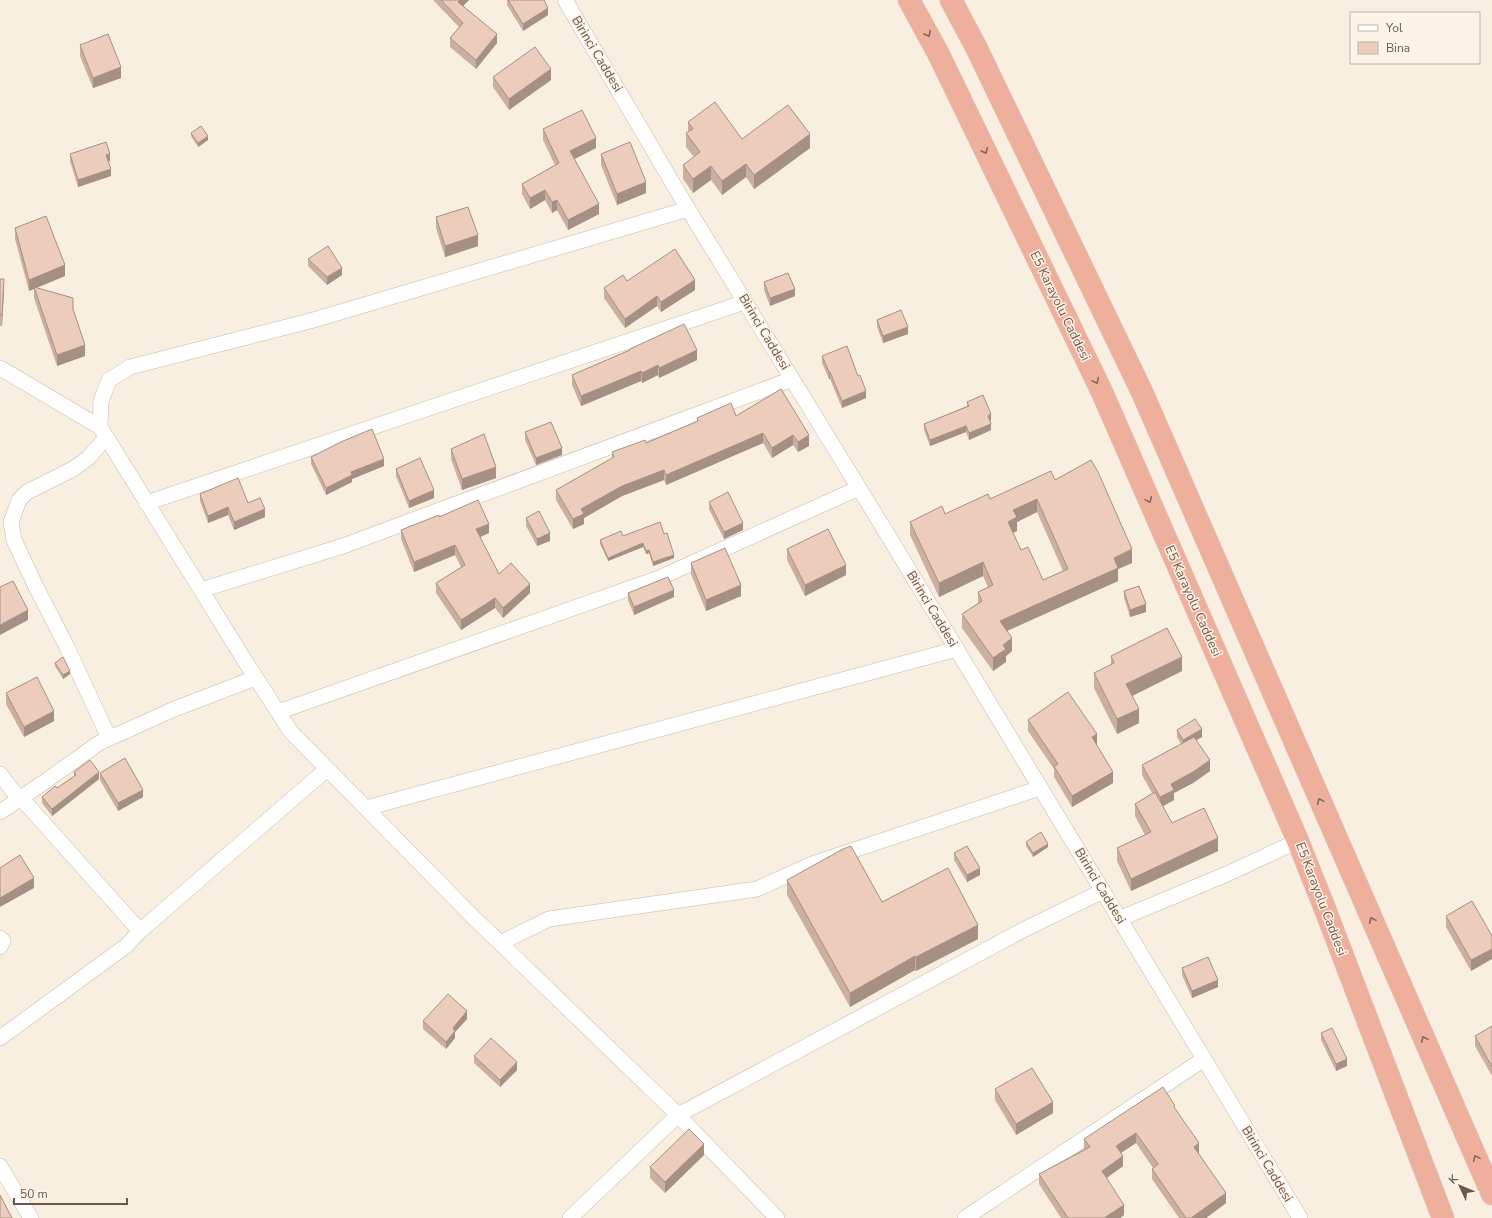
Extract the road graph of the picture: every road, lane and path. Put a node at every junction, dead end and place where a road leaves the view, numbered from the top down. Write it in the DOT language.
graph roads {
  1 [pos="565,0"];
  2 [pos="909,0"];
  3 [pos="951,0"];
  4 [pos="688,209"];
  5 [pos="745,302"];
  6 [pos="0,368"];
  7 [pos="792,379"];
  8 [pos="103,433"];
  9 [pos="859,488"];
  10 [pos="146,502"];
  11 [pos="201,590"];
  12 [pos="957,649"];
  13 [pos="255,678"];
  14 [pos="278,712"];
  15 [pos="109,738"];
  16 [pos="327,769"];
  17 [pos="0,774"];
  18 [pos="1040,788"];
  19 [pos="20,799"];
  20 [pos="366,808"];
  21 [pos="0,812"];
  22 [pos="1298,841"];
  23 [pos="1103,891"];
  24 [pos="1119,919"];
  25 [pos="140,931"];
  26 [pos="0,938"];
  27 [pos="500,943"];
  28 [pos="0,948"];
  29 [pos="2,1031"];
  30 [pos="1204,1059"];
  31 [pos="678,1115"];
  32 [pos="0,1166"];
  33 [pos="1492,1194"];
  34 [pos="31,1218"];
  35 [pos="570,1218"];
  36 [pos="777,1218"];
  37 [pos="965,1218"];
  38 [pos="1300,1218"];
  39 [pos="1443,1218"];
  1 -- 4 [label="street, Birinci Caddesi"];
  2 -- 22 [label="highway, E5 Karayolu Caddesi, one-way"];
  33 -- 3 [label="highway, one-way"];
  4 -- 5 [label="street, Birinci Caddesi"];
  4 -- 8 [label="street"];
  5 -- 7 [label="street, Birinci Caddesi"];
  5 -- 10 [label="street"];
  6 -- 8 [label="street"];
  7 -- 9 [label="street, Birinci Caddesi"];
  7 -- 11 [label="street"];
  8 -- 10 [label="street"];
  8 -- 15 [label="street"];
  9 -- 12 [label="street, Birinci Caddesi"];
  9 -- 14 [label="street"];
  10 -- 11 [label="street"];
  11 -- 13 [label="street"];
  12 -- 18 [label="street, Birinci Caddesi"];
  12 -- 20 [label="street"];
  13 -- 14 [label="street"];
  13 -- 15 [label="street"];
  14 -- 16 [label="street"];
  15 -- 19 [label="street"];
  16 -- 20 [label="street"];
  16 -- 25 [label="street"];
  17 -- 19 [label="street"];
  18 -- 23 [label="street, Birinci Caddesi"];
  18 -- 27 [label="street"];
  19 -- 21 [label="street"];
  19 -- 25 [label="street"];
  20 -- 27 [label="street"];
  22 -- 24 [label="street"];
  22 -- 39 [label="highway, E5 Karayolu Caddesi"];
  23 -- 24 [label="street, Birinci Caddesi"];
  23 -- 31 [label="street"];
  24 -- 30 [label="street, Birinci Caddesi"];
  25 -- 29 [label="street"];
  26 -- 28 [label="street"];
  27 -- 31 [label="street"];
  30 -- 37 [label="street"];
  30 -- 38 [label="street, Birinci Caddesi"];
  31 -- 35 [label="street"];
  31 -- 36 [label="street"];
  32 -- 34 [label="street"];
}
